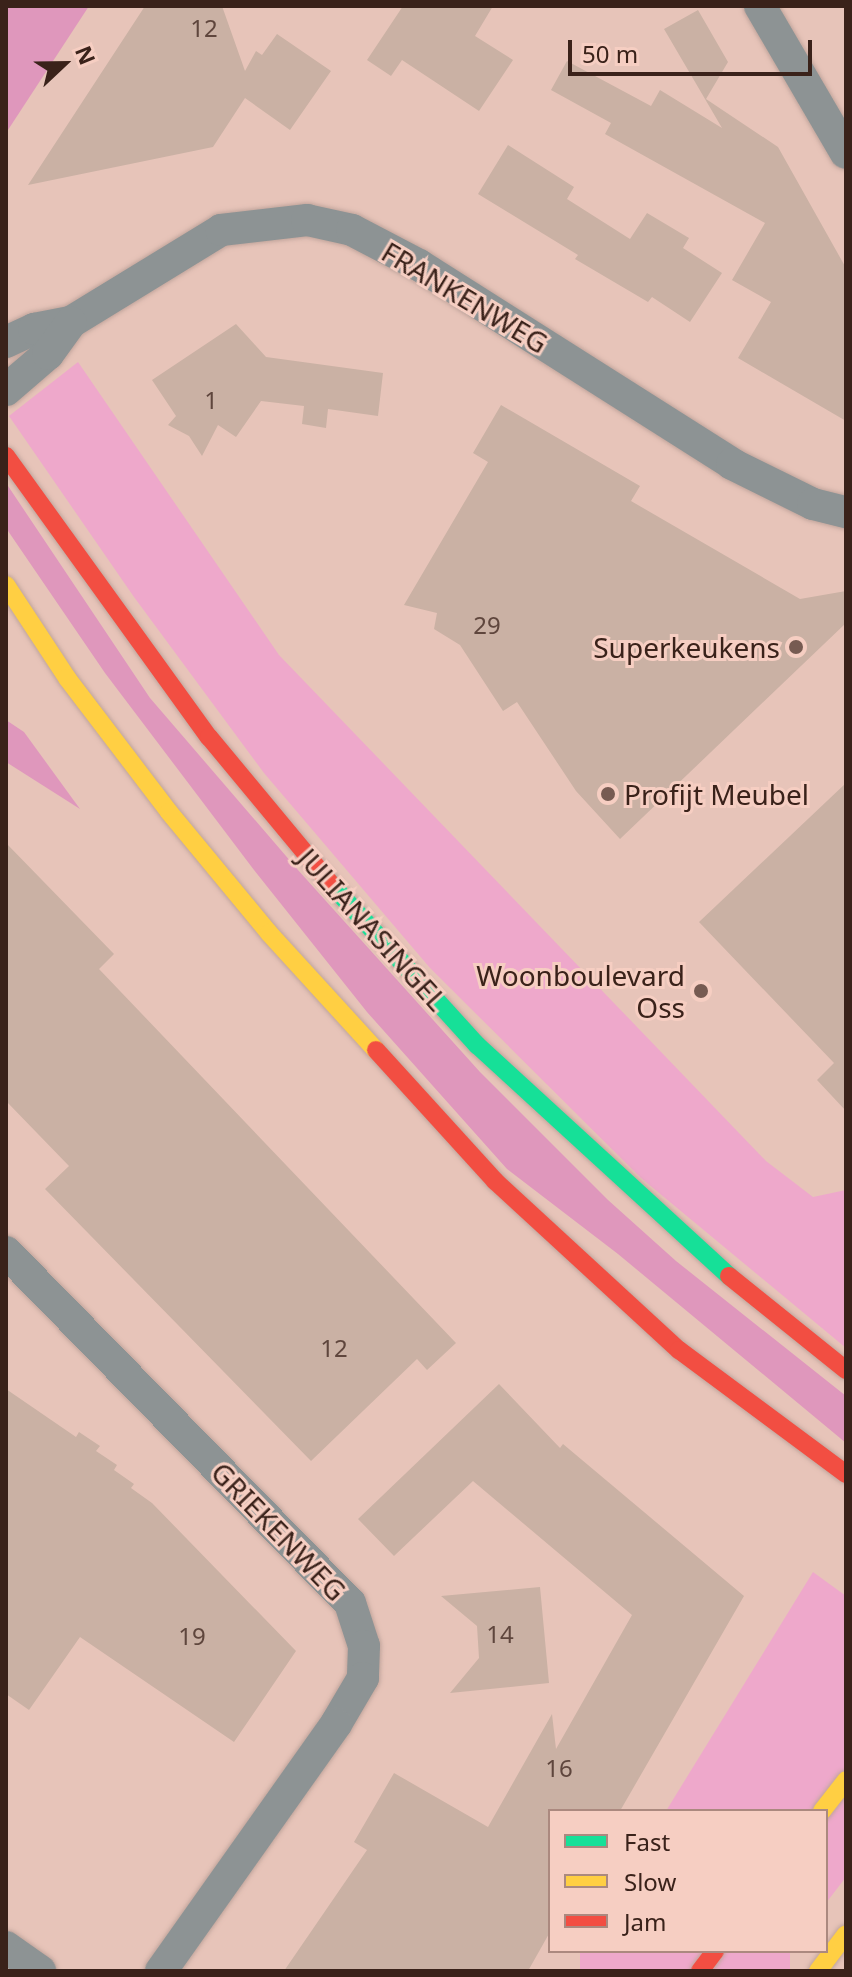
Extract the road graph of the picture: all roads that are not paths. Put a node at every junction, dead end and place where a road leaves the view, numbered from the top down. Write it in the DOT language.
graph roads {
  1 [pos="760,6"];
  2 [pos="846,153"];
  3 [pos="71,322"];
  4 [pos="6,342"];
  5 [pos="6,390"];
  6 [pos="6,456"];
  7 [pos="846,512"];
  8 [pos="6,585"];
  9 [pos="6,1252"];
  10 [pos="846,1370"];
  11 [pos="846,1474"];
  12 [pos="846,1780"];
  13 [pos="824,1809"];
  14 [pos="846,1934"];
  15 [pos="6,1947"];
  16 [pos="714,1953"];
  17 [pos="40,1971"];
  18 [pos="161,1971"];
  19 [pos="700,1971"];
  20 [pos="818,1971"];
  1 -- 2 [label="street"];
  3 -- 4 [label="street, FRANKENWEG"];
  3 -- 5 [label="street, FRANKENWEG"];
  3 -- 7 [label="street, FRANKENWEG"];
  6 -- 10 [label="main road, JULIANASINGEL"];
  8 -- 11 [label="main road"];
  9 -- 18 [label="street, GRIEKENWEG"];
  12 -- 13 [label="main road"];
  14 -- 20 [label="main road"];
  15 -- 17 [label="street"];
  16 -- 19 [label="main road"];
}
